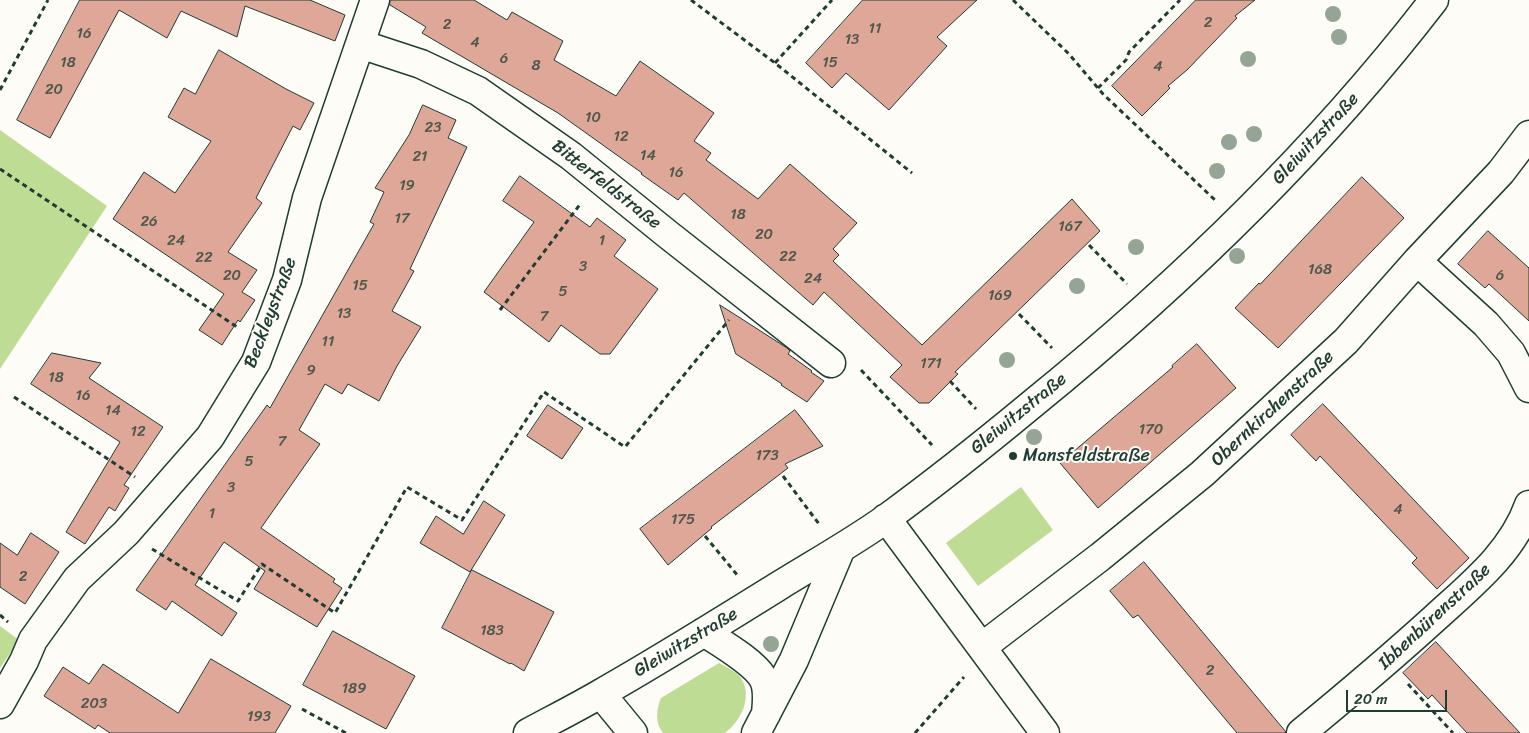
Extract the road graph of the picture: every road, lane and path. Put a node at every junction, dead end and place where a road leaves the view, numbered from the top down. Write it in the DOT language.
graph roads {
  1 [pos="48,0"];
  2 [pos="375,0"];
  3 [pos="691,0"];
  4 [pos="832,0"];
  5 [pos="1013,0"];
  6 [pos="1180,0"];
  7 [pos="1421,4"];
  8 [pos="360,44"];
  9 [pos="775,63"];
  10 [pos="1098,88"];
  11 [pos="0,90"];
  12 [pos="1529,135"];
  13 [pos="0,169"];
  14 [pos="912,173"];
  15 [pos="599,179"];
  16 [pos="1219,205"];
  17 [pos="1090,245"];
  18 [pos="1417,261"];
  19 [pos="1127,285"];
  20 [pos="748,296"];
  21 [pos="500,310"];
  22 [pos="1020,314"];
  23 [pos="263,344"];
  24 [pos="1054,350"];
  25 [pos="831,363"];
  26 [pos="950,381"];
  27 [pos="1529,388"];
  28 [pos="14,397"];
  29 [pos="978,412"];
  30 [pos="933,445"];
  31 [pos="783,476"];
  32 [pos="160,494"];
  33 [pos="1529,505"];
  34 [pos="886,518"];
  35 [pos="820,525"];
  36 [pos="126,534"];
  37 [pos="705,536"];
  38 [pos="841,548"];
  39 [pos="740,578"];
  40 [pos="704,632"];
  41 [pos="982,647"];
  42 [pos="1387,662"];
  43 [pos="601,694"];
  44 [pos="0,704"];
  45 [pos="302,710"];
  46 [pos="761,723"];
  47 [pos="346,733"];
  48 [pos="528,733"];
  49 [pos="633,733"];
  50 [pos="915,733"];
  51 [pos="1045,733"];
  52 [pos="1300,733"];
  53 [pos="1453,733"];
  1 -- 11 [label="path"];
  2 -- 8 [label="street, Beckleystraße"];
  3 -- 9 [label="path"];
  4 -- 9 [label="path"];
  5 -- 10 [label="path"];
  6 -- 10 [label="path"];
  7 -- 34 [label="street, Gleiwitzstraße"];
  8 -- 15 [label="street, Bitterfeldstraße"];
  8 -- 23 [label="street, Beckleystraße"];
  9 -- 14 [label="path"];
  10 -- 16 [label="path"];
  12 -- 18 [label="street, Obernkirchenstraße"];
  13 -- 23 [label="path"];
  15 -- 20 [label="street, Bitterfeldstraße"];
  15 -- 21 [label="path"];
  17 -- 19 [label="path"];
  18 -- 27 [label="street"];
  18 -- 41 [label="street, Obernkirchenstraße"];
  20 -- 25 [label="street, Bitterfeldstraße"];
  20 -- 36 [label="path"];
  22 -- 24 [label="path"];
  23 -- 32 [label="street, Beckleystraße"];
  25 -- 30 [label="path"];
  26 -- 29 [label="path"];
  28 -- 32 [label="path"];
  31 -- 35 [label="path"];
  32 -- 36 [label="street, Beckleystraße"];
  33 -- 42 [label="street, Ibbenbürenstraße"];
  34 -- 38 [label="street, Gleiwitzstraße"];
  34 -- 41 [label="street"];
  36 -- 44 [label="street, Beckleystraße"];
  37 -- 39 [label="path"];
  38 -- 40 [label="street, Gleiwitzstraße"];
  38 -- 46 [label="street"];
  40 -- 43 [label="street, Gleiwitzstraße"];
  40 -- 46 [label="street"];
  41 -- 50 [label="path"];
  41 -- 51 [label="street"];
  42 -- 52 [label="street, Ibbenbürenstraße"];
  42 -- 53 [label="path"];
  43 -- 48 [label="street, Gleiwitzstraße"];
  43 -- 49 [label="street"];
  45 -- 47 [label="path"];
}
